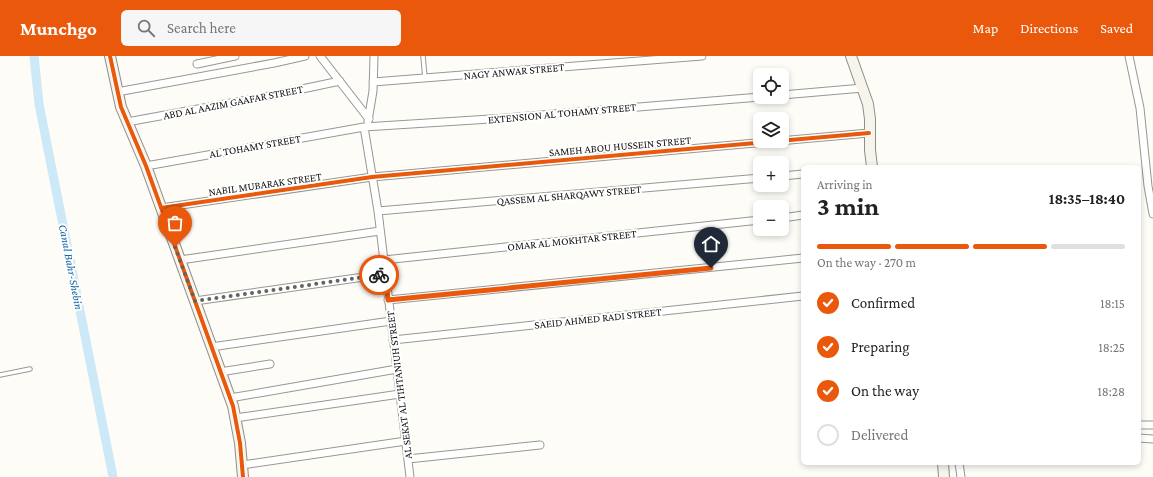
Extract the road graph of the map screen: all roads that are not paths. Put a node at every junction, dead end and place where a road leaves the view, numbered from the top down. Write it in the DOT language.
graph roads {
  1 [pos="110,56"];
  2 [pos="235,56"];
  3 [pos="305,56"];
  4 [pos="320,56"];
  5 [pos="374,56"];
  6 [pos="423,56"];
  7 [pos="702,56"];
  8 [pos="851,56"];
  9 [pos="1130,56"];
  10 [pos="197,64"];
  11 [pos="425,78"];
  12 [pos="340,81"];
  13 [pos="374,82"];
  14 [pos="863,88"];
  15 [pos="117,92"];
  16 [pos="789,94"];
  17 [pos="753,98"];
  18 [pos="369,119"];
  19 [pos="127,122"];
  20 [pos="366,127"];
  21 [pos="869,133"];
  22 [pos="872,165"];
  23 [pos="146,166"];
  24 [pos="801,174"];
  25 [pos="789,175"];
  26 [pos="372,177"];
  27 [pos="753,179"];
  28 [pos="161,208"];
  29 [pos="378,211"];
  30 [pos="1153,214"];
  31 [pos="801,216"];
  32 [pos="789,217"];
  33 [pos="753,221"];
  34 [pos="380,231"];
  35 [pos="801,258"];
  36 [pos="180,260"];
  37 [pos="384,260"];
  38 [pos="385,274"];
  39 [pos="801,296"];
  40 [pos="388,300"];
  41 [pos="195,301"];
  42 [pos="391,321"];
  43 [pos="393,340"];
  44 [pos="212,347"];
  45 [pos="270,364"];
  46 [pos="30,369"];
  47 [pos="397,369"];
  48 [pos="220,372"];
  49 [pos="0,375"];
  50 [pos="400,394"];
  51 [pos="230,398"];
  52 [pos="235,418"];
  53 [pos="1141,425"];
  54 [pos="1153,425"];
  55 [pos="1141,438"];
  56 [pos="1153,439"];
  57 [pos="406,441"];
  58 [pos="540,445"];
  59 [pos="408,460"];
  60 [pos="242,465"];
  61 [pos="943,465"];
  62 [pos="959,465"];
  63 [pos="243,477"];
  64 [pos="410,477"];
  65 [pos="944,477"];
  66 [pos="961,477"];
  1 -- 15 [label="street"];
  2 -- 10 [label="street"];
  3 -- 15 [label="street"];
  4 -- 12 [label="street"];
  5 -- 13 [label="street, AL SEKAT AL TIHTANIUH STREET"];
  6 -- 11 [label="lane"];
  7 -- 11 [label="street, NAGY ANWAR STREET"];
  8 -- 14 [label="street"];
  9 -- 30 [label="street"];
  11 -- 13 [label="street, NAGY ANWAR STREET"];
  12 -- 18 [label="street"];
  12 -- 19 [label="street, ABD AL AAZIM GAAFAR STREET"];
  13 -- 18 [label="street, AL SEKAT AL TIHTANIUH STREET"];
  14 -- 16 [label="street"];
  14 -- 21 [label="street"];
  15 -- 19 [label="street"];
  17 -- 20 [label="street, EXTENSION AL TOHAMY STREET"];
  18 -- 20 [label="street, AL SEKAT AL TIHTANIUH STREET"];
  19 -- 23 [label="street"];
  20 -- 23 [label="street, AL TOHAMY STREET"];
  20 -- 26 [label="street, AL SEKAT AL TIHTANIUH STREET"];
  21 -- 22 [label="street"];
  21 -- 26 [label="street, SAMEH ABOU HUSSEIN STREET"];
  23 -- 28 [label="street"];
  24 -- 25 [label="street"];
  26 -- 28 [label="street, NABIL MUBARAK STREET"];
  26 -- 29 [label="street, AL SEKAT AL TIHTANIUH STREET"];
  27 -- 29 [label="street, QASSEM AL SHARQAWY STREET"];
  28 -- 36 [label="street"];
  29 -- 34 [label="street, AL SEKAT AL TIHTANIUH STREET"];
  31 -- 32 [label="street"];
  33 -- 37 [label="street, OMAR AL MOKHTAR STREET"];
  34 -- 36 [label="street"];
  34 -- 37 [label="street, AL SEKAT AL TIHTANIUH STREET"];
  35 -- 40 [label="street"];
  36 -- 41 [label="street"];
  37 -- 38 [label="street, AL SEKAT AL TIHTANIUH STREET"];
  38 -- 40 [label="street, AL SEKAT AL TIHTANIUH STREET"];
  38 -- 41 [label="street"];
  39 -- 43 [label="street, SAEID AHMED RADI STREET"];
  40 -- 42 [label="street, AL SEKAT AL TIHTANIUH STREET"];
  41 -- 44 [label="street"];
  42 -- 43 [label="street, AL SEKAT AL TIHTANIUH STREET"];
  42 -- 44 [label="street"];
  43 -- 47 [label="street, AL SEKAT AL TIHTANIUH STREET"];
  44 -- 48 [label="street"];
  45 -- 48 [label="street"];
  46 -- 49 [label="lane"];
  47 -- 50 [label="street, AL SEKAT AL TIHTANIUH STREET"];
  47 -- 51 [label="street"];
  48 -- 51 [label="street"];
  50 -- 52 [label="street"];
  50 -- 57 [label="street, AL SEKAT AL TIHTANIUH STREET"];
  51 -- 52 [label="street"];
  52 -- 60 [label="street"];
  53 -- 54 [label="street"];
  55 -- 56 [label="street"];
  57 -- 59 [label="street, AL SEKAT AL TIHTANIUH STREET"];
  57 -- 60 [label="street"];
  58 -- 59 [label="street"];
  59 -- 64 [label="street, AL SEKAT AL TIHTANIUH STREET"];
  60 -- 63 [label="street"];
  61 -- 65 [label="street"];
  62 -- 66 [label="street"];
}
